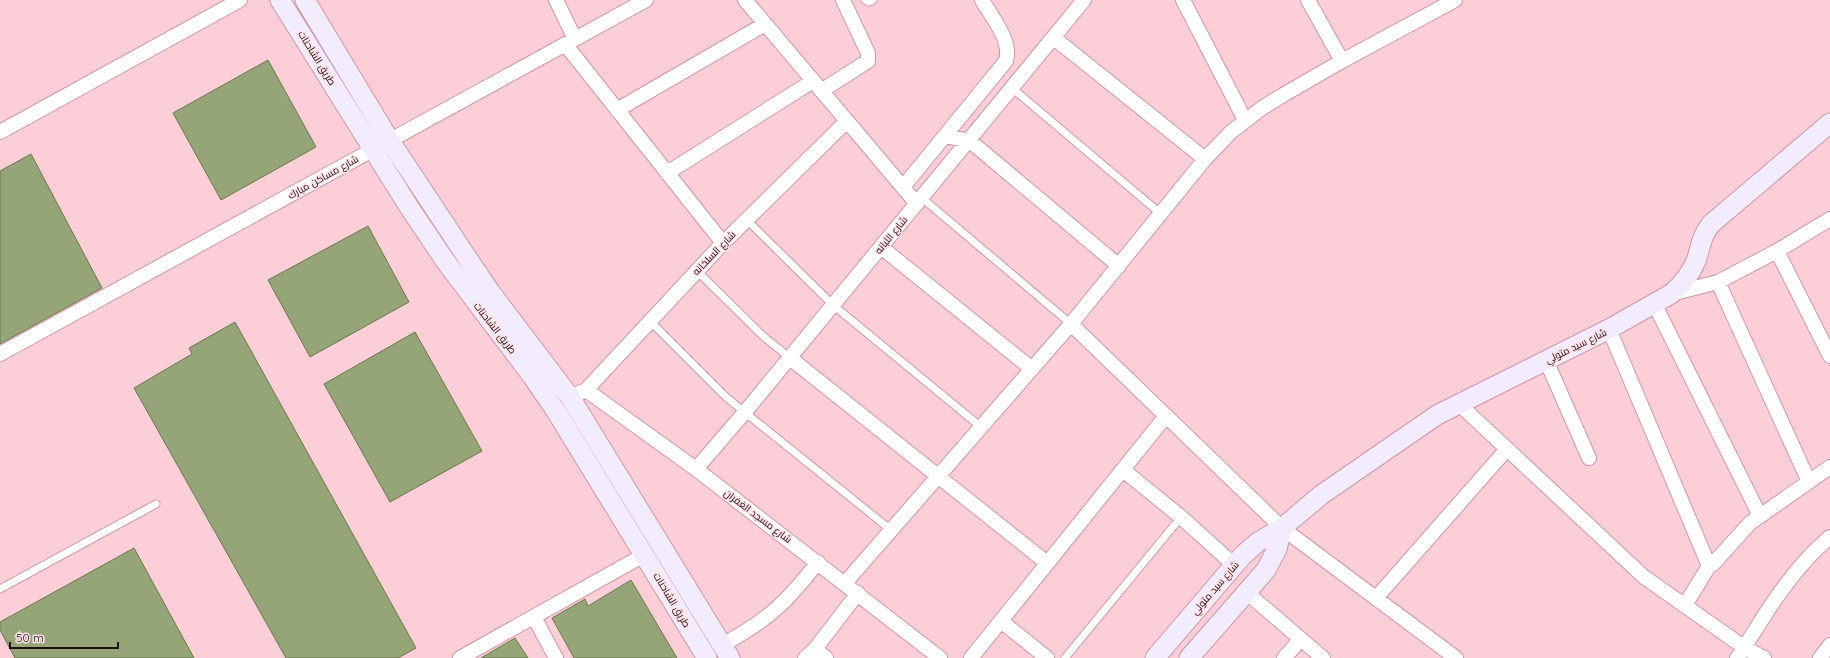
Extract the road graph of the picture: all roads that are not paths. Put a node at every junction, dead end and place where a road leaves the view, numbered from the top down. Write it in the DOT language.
graph roads {
  1 [pos="240,0"];
  2 [pos="280,0"];
  3 [pos="305,0"];
  4 [pos="556,0"];
  5 [pos="646,0"];
  6 [pos="745,0"];
  7 [pos="843,0"];
  8 [pos="865,0"];
  9 [pos="873,0"];
  10 [pos="982,0"];
  11 [pos="1084,0"];
  12 [pos="1183,0"];
  13 [pos="1308,0"];
  14 [pos="1455,0"];
  15 [pos="765,24"];
  16 [pos="1054,38"];
  17 [pos="570,42"];
  18 [pos="1342,61"];
  19 [pos="817,86"];
  20 [pos="1012,88"];
  21 [pos="616,110"];
  22 [pos="1245,120"];
  23 [pos="847,121"];
  24 [pos="1830,123"];
  25 [pos="0,132"];
  26 [pos="945,136"];
  27 [pos="970,140"];
  28 [pos="382,145"];
  29 [pos="1205,159"];
  30 [pos="667,173"];
  31 [pos="903,187"];
  32 [pos="920,201"];
  33 [pos="1161,214"];
  34 [pos="1830,218"];
  35 [pos="746,220"];
  36 [pos="723,243"];
  37 [pos="881,247"];
  38 [pos="1777,251"];
  39 [pos="1119,266"];
  40 [pos="697,271"];
  41 [pos="1718,282"];
  42 [pos="1671,294"];
  43 [pos="833,305"];
  44 [pos="1655,305"];
  45 [pos="650,321"];
  46 [pos="1071,324"];
  47 [pos="1609,330"];
  48 [pos="1824,330"];
  49 [pos="0,354"];
  50 [pos="1830,356"];
  51 [pos="790,358"];
  52 [pos="1546,360"];
  53 [pos="1032,369"];
  54 [pos="578,394"];
  55 [pos="1458,403"];
  56 [pos="745,412"];
  57 [pos="1166,416"];
  58 [pos="981,427"];
  59 [pos="1507,449"];
  60 [pos="1589,458"];
  61 [pos="1830,467"];
  62 [pos="696,469"];
  63 [pos="1123,470"];
  64 [pos="939,476"];
  65 [pos="1809,482"];
  66 [pos="156,504"];
  67 [pos="1760,516"];
  68 [pos="1180,517"];
  69 [pos="1282,528"];
  70 [pos="891,530"];
  71 [pos="1830,538"];
  72 [pos="644,554"];
  73 [pos="818,562"];
  74 [pos="1047,563"];
  75 [pos="1234,565"];
  76 [pos="1709,566"];
  77 [pos="845,583"];
  78 [pos="0,589"];
  79 [pos="1246,592"];
  80 [pos="858,593"];
  81 [pos="1376,598"];
  82 [pos="1685,605"];
  83 [pos="534,617"];
  84 [pos="1001,621"];
  85 [pos="1300,640"];
  86 [pos="1830,645"];
  87 [pos="726,652"];
  88 [pos="1741,653"];
  89 [pos="809,655"];
  90 [pos="460,658"];
  91 [pos="556,658"];
  92 [pos="707,658"];
  93 [pos="826,658"];
  94 [pos="940,658"];
  95 [pos="971,658"];
  96 [pos="1048,658"];
  97 [pos="1065,658"];
  98 [pos="1155,658"];
  99 [pos="1189,658"];
  100 [pos="1284,658"];
  101 [pos="1323,658"];
  102 [pos="1456,658"];
  103 [pos="1764,658"];
  104 [pos="1820,658"];
  1 -- 25 [label="street"];
  2 -- 28 [label="main road, طريق الشاحنات"];
  3 -- 28 [label="main road, طريق الشاحنات"];
  4 -- 17 [label="street"];
  5 -- 17 [label="street, شارع مساكن مبارك"];
  6 -- 15 [label="street"];
  7 -- 19 [label="street"];
  8 -- 9 [label="lane"];
  10 -- 26 [label="street"];
  11 -- 16 [label="street, شارع اللبانه"];
  12 -- 22 [label="street"];
  13 -- 18 [label="street"];
  14 -- 18 [label="street"];
  15 -- 19 [label="street"];
  15 -- 21 [label="street"];
  16 -- 20 [label="street, شارع اللبانه"];
  16 -- 29 [label="street"];
  17 -- 21 [label="street"];
  17 -- 28 [label="street, شارع مساكن مبارك"];
  18 -- 22 [label="street"];
  19 -- 23 [label="street"];
  19 -- 30 [label="street"];
  20 -- 27 [label="street, شارع اللبانه"];
  20 -- 33 [label="lane"];
  21 -- 30 [label="street"];
  22 -- 29 [label="street"];
  23 -- 31 [label="street"];
  23 -- 35 [label="street, شارع السلخانه"];
  24 -- 42 [label="main road, شارع سيد متولي"];
  26 -- 27 [label="street"];
  26 -- 31 [label="street"];
  27 -- 32 [label="street, شارع اللبانه"];
  27 -- 39 [label="street"];
  28 -- 49 [label="street, شارع مساكن مبارك"];
  28 -- 54 [label="main road, طريق الشاحنات"];
  28 -- 72 [label="main road, طريق الشاحنات"];
  29 -- 33 [label="street"];
  30 -- 36 [label="street"];
  31 -- 32 [label="street"];
  32 -- 37 [label="street, شارع اللبانه"];
  32 -- 46 [label="lane"];
  33 -- 39 [label="street"];
  34 -- 38 [label="street"];
  35 -- 36 [label="street, شارع السلخانه"];
  35 -- 43 [label="lane"];
  36 -- 40 [label="street, شارع السلخانه"];
  37 -- 43 [label="street, شارع اللبانه"];
  37 -- 53 [label="street"];
  38 -- 41 [label="street"];
  38 -- 48 [label="street"];
  39 -- 46 [label="street"];
  40 -- 45 [label="street, شارع السلخانه"];
  40 -- 51 [label="lane"];
  41 -- 42 [label="street"];
  41 -- 65 [label="street"];
  42 -- 44 [label="main road, شارع سيد متولي"];
  43 -- 51 [label="street, شارع اللبانه"];
  43 -- 58 [label="lane"];
  44 -- 47 [label="main road, شارع سيد متولي"];
  44 -- 67 [label="street"];
  45 -- 54 [label="street, شارع السلخانه"];
  45 -- 56 [label="lane"];
  46 -- 53 [label="street"];
  46 -- 57 [label="street"];
  47 -- 52 [label="main road, شارع سيد متولي"];
  47 -- 76 [label="street"];
  48 -- 50 [label="street"];
  51 -- 56 [label="street, شارع اللبانه"];
  51 -- 64 [label="street"];
  52 -- 55 [label="main road, شارع سيد متولي"];
  52 -- 60 [label="street"];
  53 -- 58 [label="street"];
  54 -- 62 [label="street, شارع مسجد الغفران"];
  54 -- 87 [label="main road, طريق الشاحنات"];
  55 -- 59 [label="street"];
  55 -- 69 [label="main road, شارع سيد متولي"];
  56 -- 62 [label="street, شارع اللبانه"];
  56 -- 70 [label="lane"];
  57 -- 63 [label="street"];
  57 -- 69 [label="street"];
  58 -- 64 [label="street"];
  59 -- 81 [label="street"];
  59 -- 82 [label="street"];
  61 -- 65 [label="street"];
  62 -- 73 [label="street, شارع مسجد الغفران"];
  63 -- 68 [label="street"];
  63 -- 74 [label="street"];
  64 -- 70 [label="street"];
  64 -- 74 [label="street"];
  65 -- 67 [label="street"];
  66 -- 78 [label="lane"];
  67 -- 76 [label="street"];
  68 -- 75 [label="street"];
  68 -- 97 [label="lane"];
  69 -- 75 [label="main road, شارع سيد متولي"];
  69 -- 79 [label="main road"];
  69 -- 81 [label="street"];
  70 -- 77 [label="street"];
  71 -- 88 [label="street"];
  72 -- 83 [label="street"];
  72 -- 92 [label="main road, طريق الشاحنات"];
  73 -- 77 [label="street, شارع مسجد الغفران"];
  73 -- 87 [label="street"];
  74 -- 84 [label="street"];
  75 -- 98 [label="main road, شارع سيد متولي"];
  76 -- 82 [label="street"];
  77 -- 80 [label="street, شارع مسجد الغفران"];
  79 -- 85 [label="street"];
  79 -- 99 [label="main road"];
  80 -- 89 [label="street"];
  80 -- 94 [label="street, شارع مسجد الغفران"];
  81 -- 102 [label="street"];
  82 -- 88 [label="street"];
  83 -- 90 [label="street"];
  83 -- 91 [label="street"];
  84 -- 95 [label="street"];
  84 -- 96 [label="street"];
  85 -- 100 [label="street"];
  85 -- 101 [label="street"];
  86 -- 104 [label="street"];
  88 -- 103 [label="street"];
  89 -- 93 [label="street"];
}
